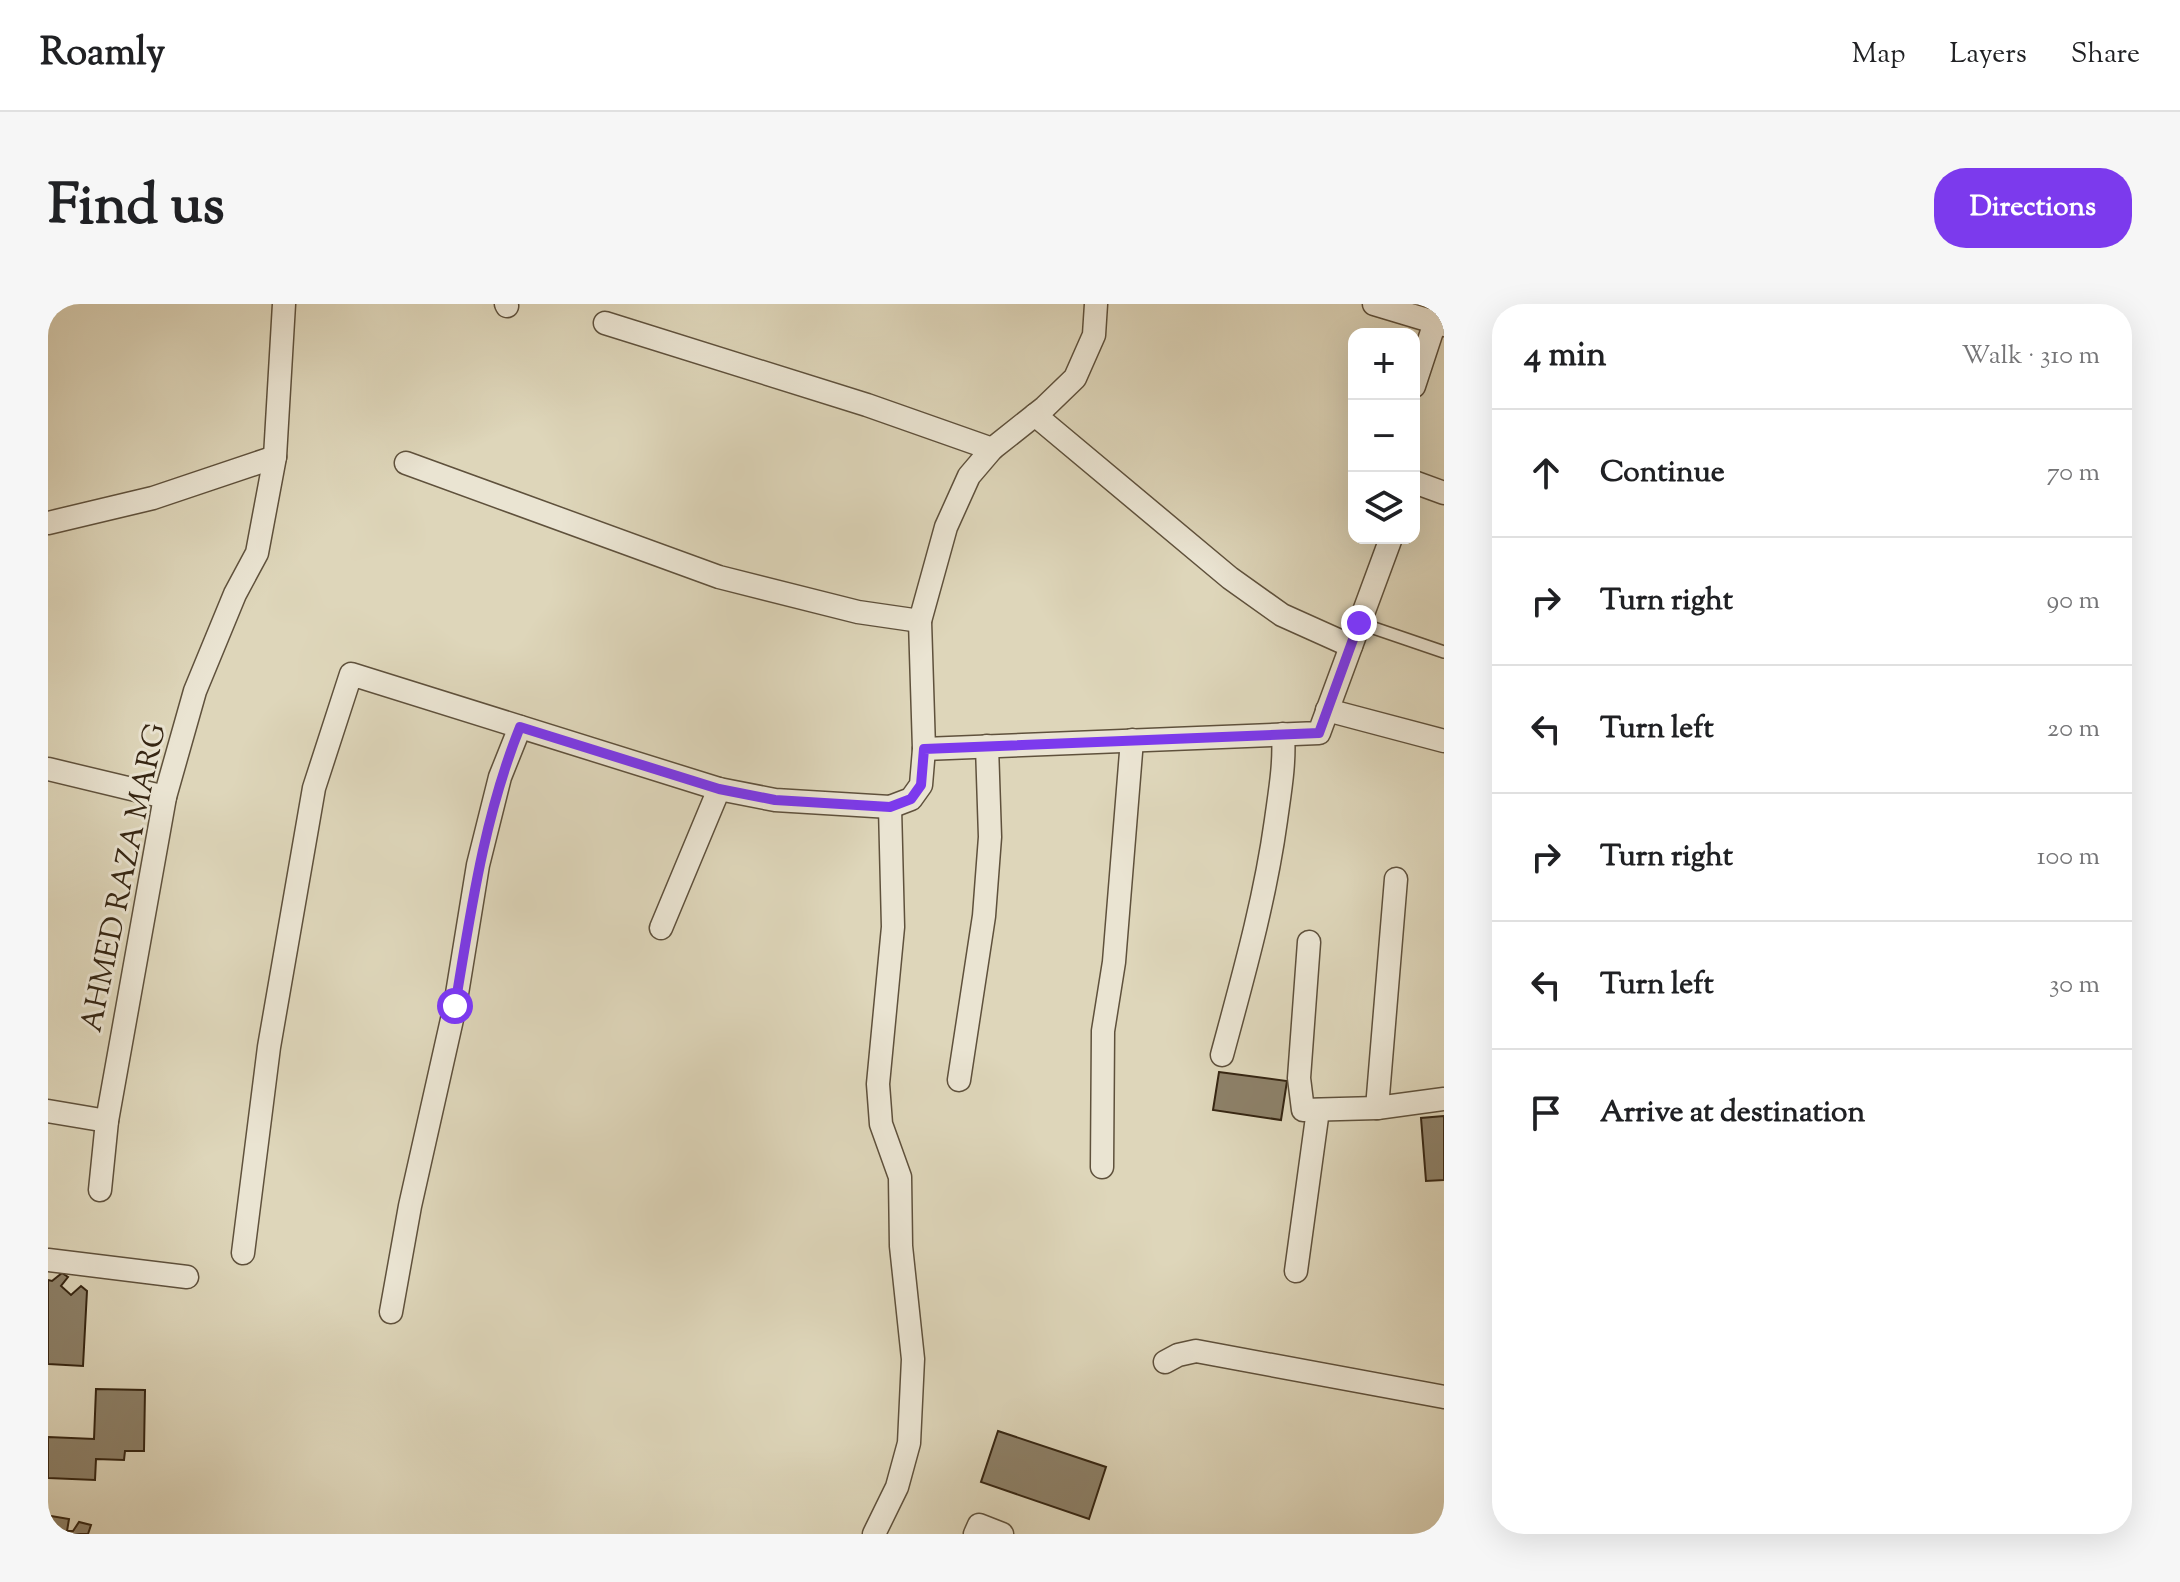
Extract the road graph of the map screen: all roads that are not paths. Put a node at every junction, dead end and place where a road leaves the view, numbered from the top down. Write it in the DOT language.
graph roads {
  1 [pos="284,304"];
  2 [pos="1096,304"];
  3 [pos="1374,304"];
  4 [pos="1440,317"];
  5 [pos="605,323"];
  6 [pos="1420,370"];
  7 [pos="1035,415"];
  8 [pos="992,449"];
  9 [pos="275,457"];
  10 [pos="406,463"];
  11 [pos="1420,484"];
  12 [pos="1444,493"];
  13 [pos="48,523"];
  14 [pos="1389,544"];
  15 [pos="920,621"];
  16 [pos="1359,623"];
  17 [pos="1351,646"];
  18 [pos="1444,652"];
  19 [pos="1327,710"];
  20 [pos="520,727"];
  21 [pos="1283,734"];
  22 [pos="1132,740"];
  23 [pos="1444,741"];
  24 [pos="987,746"];
  25 [pos="924,749"];
  26 [pos="48,769"];
  27 [pos="719,789"];
  28 [pos="165,797"];
  29 [pos="890,807"];
  30 [pos="1396,879"];
  31 [pos="661,928"];
  32 [pos="1309,942"];
  33 [pos="1222,1055"];
  34 [pos="959,1080"];
  35 [pos="1444,1099"];
  36 [pos="1377,1108"];
  37 [pos="1318,1110"];
  38 [pos="48,1111"];
  39 [pos="107,1121"];
  40 [pos="1102,1167"];
  41 [pos="100,1190"];
  42 [pos="243,1253"];
  43 [pos="48,1260"];
  44 [pos="1296,1271"];
  45 [pos="187,1277"];
  46 [pos="391,1312"];
  47 [pos="1165,1362"];
  48 [pos="1444,1397"];
  49 [pos="874,1534"];
  50 [pos="975,1534"];
  51 [pos="1002,1534"];
  1 -- 9 [label="street, AHMED RAZA MARG"];
  2 -- 7 [label="street"];
  3 -- 4 [label="street"];
  4 -- 6 [label="street"];
  5 -- 8 [label="street"];
  7 -- 8 [label="street"];
  7 -- 17 [label="street"];
  8 -- 15 [label="street"];
  9 -- 13 [label="street"];
  9 -- 28 [label="street, AHMED RAZA MARG"];
  10 -- 15 [label="street"];
  11 -- 12 [label="street"];
  14 -- 16 [label="street"];
  15 -- 25 [label="street"];
  16 -- 17 [label="street"];
  16 -- 18 [label="lane"];
  17 -- 19 [label="street"];
  19 -- 21 [label="street"];
  19 -- 23 [label="street"];
  20 -- 27 [label="street"];
  20 -- 42 [label="street"];
  20 -- 46 [label="street"];
  21 -- 22 [label="street"];
  21 -- 33 [label="street"];
  22 -- 24 [label="street"];
  22 -- 40 [label="street"];
  24 -- 25 [label="street"];
  24 -- 34 [label="street"];
  25 -- 29 [label="street"];
  26 -- 28 [label="street"];
  27 -- 29 [label="street"];
  27 -- 31 [label="street"];
  28 -- 39 [label="street, AHMED RAZA MARG"];
  29 -- 49 [label="street"];
  30 -- 36 [label="street"];
  32 -- 37 [label="street"];
  35 -- 36 [label="street"];
  36 -- 37 [label="street"];
  37 -- 44 [label="street"];
  38 -- 39 [label="street"];
  39 -- 41 [label="street, AHMED RAZA MARG"];
  43 -- 45 [label="street"];
  47 -- 48 [label="street"];
  50 -- 51 [label="street"];
}
